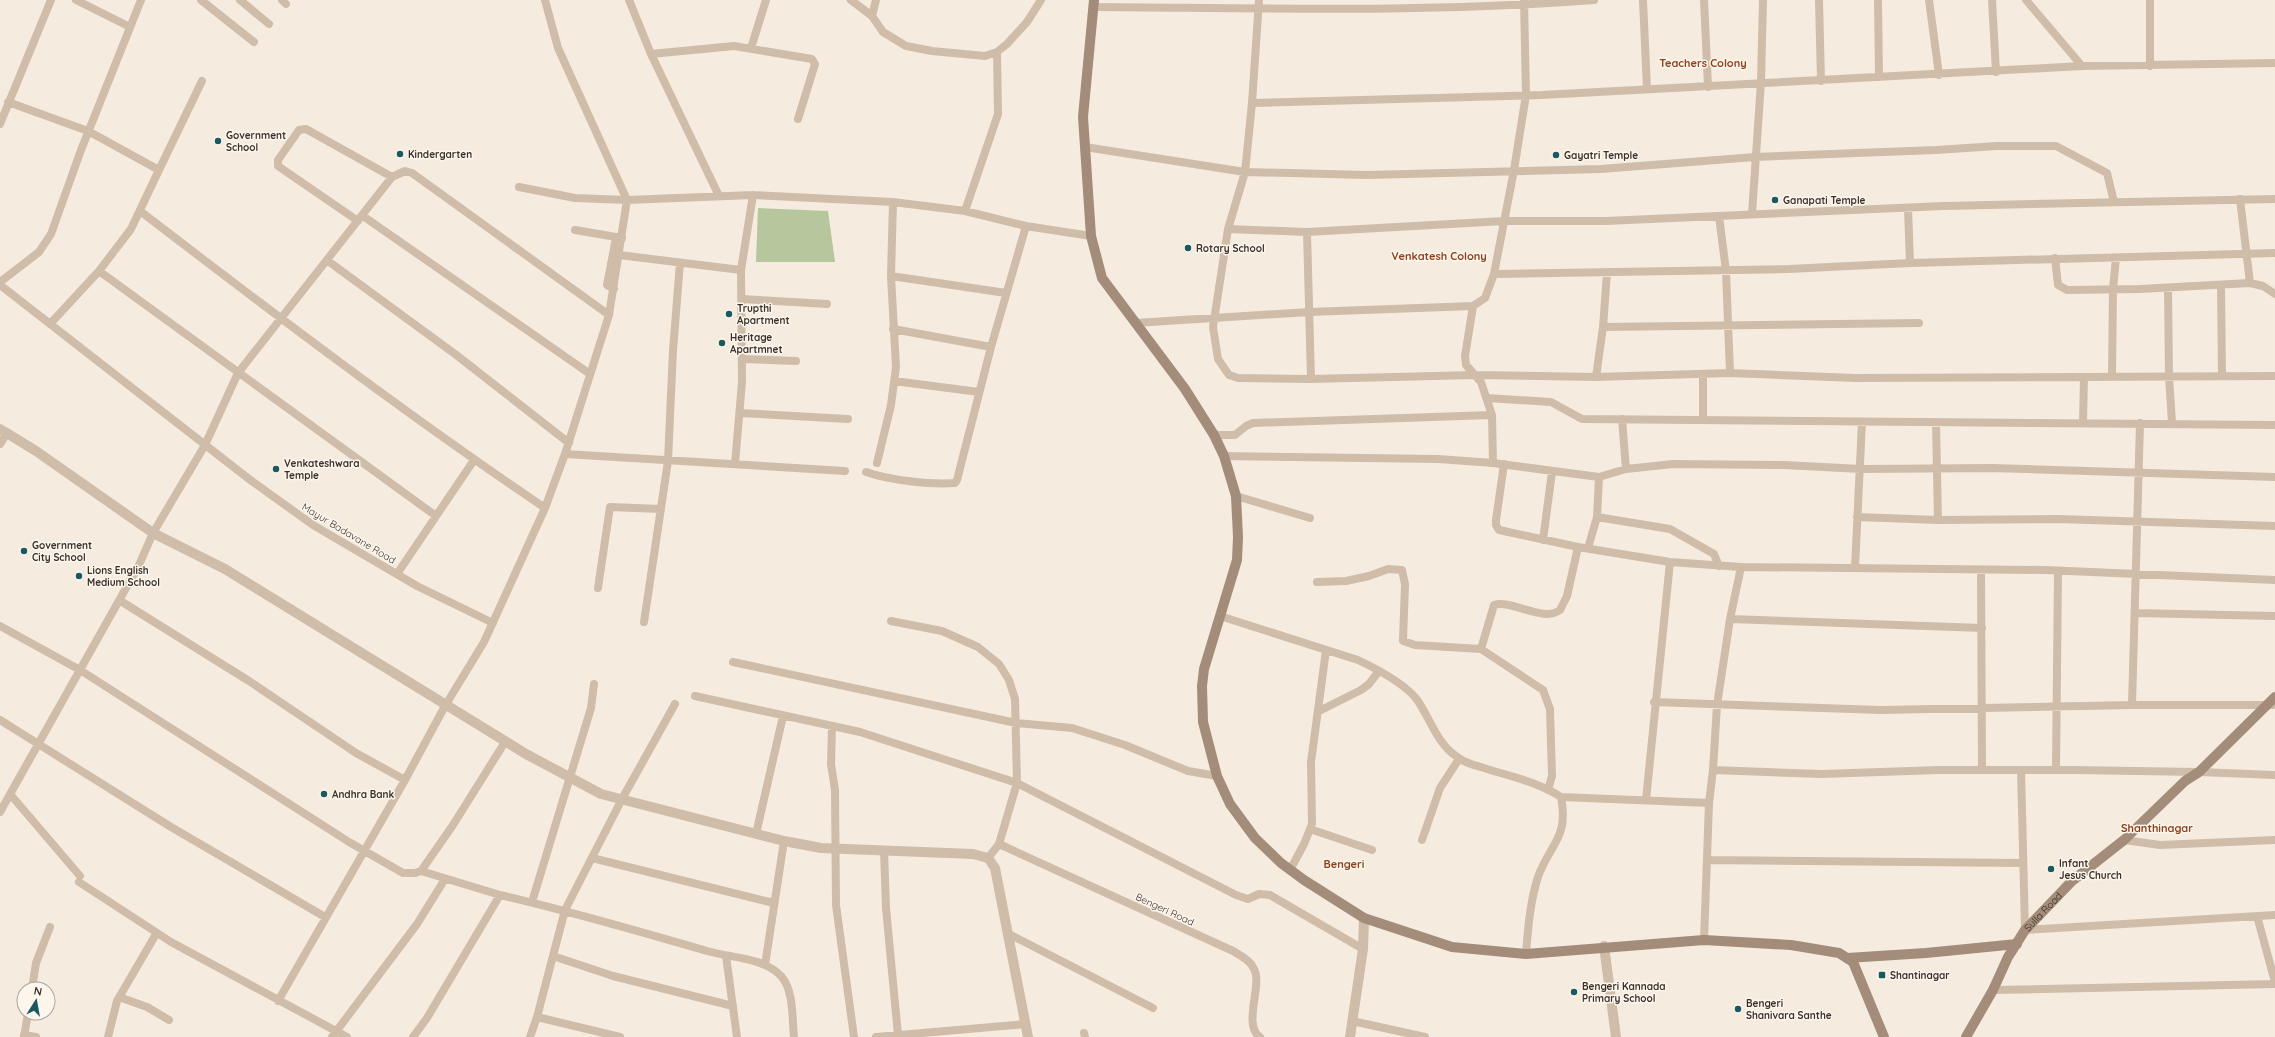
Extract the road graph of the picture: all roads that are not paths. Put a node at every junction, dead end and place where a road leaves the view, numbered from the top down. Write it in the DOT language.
graph roads {
  1 [pos="51,0"];
  2 [pos="76,0"];
  3 [pos="141,0"];
  4 [pos="201,0"];
  5 [pos="240,0"];
  6 [pos="545,0"];
  7 [pos="629,0"];
  8 [pos="766,0"];
  9 [pos="851,0"];
  10 [pos="876,0"];
  11 [pos="1041,0"];
  12 [pos="1594,0"];
  13 [pos="1643,0"];
  14 [pos="1704,0"];
  15 [pos="1763,0"];
  16 [pos="1819,0"];
  17 [pos="1878,0"];
  18 [pos="1929,0"];
  19 [pos="1992,0"];
  20 [pos="2026,0"];
  21 [pos="2150,0"];
  22 [pos="1093,3"];
  23 [pos="1462,3"];
  24 [pos="1524,3"];
  25 [pos="1258,4"];
  26 [pos="1362,4"];
  27 [pos="872,16"];
  28 [pos="269,24"];
  29 [pos="130,27"];
  30 [pos="254,42"];
  31 [pos="751,48"];
  32 [pos="997,52"];
  33 [pos="651,54"];
  34 [pos="2275,62"];
  35 [pos="2082,66"];
  36 [pos="2150,66"];
  37 [pos="1996,72"];
  38 [pos="1939,75"];
  39 [pos="1879,77"];
  40 [pos="1821,81"];
  41 [pos="202,82"];
  42 [pos="1761,82"];
  43 [pos="1708,88"];
  44 [pos="1647,89"];
  45 [pos="1526,96"];
  46 [pos="8,102"];
  47 [pos="1252,103"];
  48 [pos="798,118"];
  49 [pos="0,124"];
  50 [pos="88,132"];
  51 [pos="1085,146"];
  52 [pos="1756,157"];
  53 [pos="159,170"];
  54 [pos="1514,170"];
  55 [pos="1245,172"];
  56 [pos="392,178"];
  57 [pos="519,187"];
  58 [pos="752,195"];
  59 [pos="719,196"];
  60 [pos="2240,199"];
  61 [pos="2275,199"];
  62 [pos="627,200"];
  63 [pos="893,202"];
  64 [pos="2114,202"];
  65 [pos="1908,208"];
  66 [pos="140,211"];
  67 [pos="965,211"];
  68 [pos="1752,214"];
  69 [pos="1718,216"];
  70 [pos="360,218"];
  71 [pos="1504,221"];
  72 [pos="1026,226"];
  73 [pos="1228,229"];
  74 [pos="575,230"];
  75 [pos="1307,232"];
  76 [pos="1091,236"];
  77 [pos="619,237"];
  78 [pos="2275,253"];
  79 [pos="2247,254"];
  80 [pos="619,255"];
  81 [pos="2055,258"];
  82 [pos="2116,258"];
  83 [pos="328,261"];
  84 [pos="680,263"];
  85 [pos="1910,263"];
  86 [pos="741,270"];
  87 [pos="1726,270"];
  88 [pos="99,271"];
  89 [pos="1607,273"];
  90 [pos="1494,274"];
  91 [pos="891,276"];
  92 [pos="0,282"];
  93 [pos="2250,283"];
  94 [pos="0,285"];
  95 [pos="2221,285"];
  96 [pos="2168,288"];
  97 [pos="614,289"];
  98 [pos="2113,289"];
  99 [pos="1006,293"];
  100 [pos="2275,294"];
  101 [pos="742,299"];
  102 [pos="826,304"];
  103 [pos="1473,306"];
  104 [pos="1309,312"];
  105 [pos="609,315"];
  106 [pos="1214,318"];
  107 [pos="280,319"];
  108 [pos="1135,323"];
  109 [pos="1919,323"];
  110 [pos="50,324"];
  111 [pos="1730,325"];
  112 [pos="1603,327"];
  113 [pos="893,329"];
  114 [pos="991,347"];
  115 [pos="742,359"];
  116 [pos="796,361"];
  117 [pos="1730,373"];
  118 [pos="238,374"];
  119 [pos="590,374"];
  120 [pos="1475,375"];
  121 [pos="1703,375"];
  122 [pos="2112,376"];
  123 [pos="2169,376"];
  124 [pos="2222,376"];
  125 [pos="2275,376"];
  126 [pos="1596,377"];
  127 [pos="2084,377"];
  128 [pos="1310,379"];
  129 [pos="894,381"];
  130 [pos="979,392"];
  131 [pos="1487,398"];
  132 [pos="740,413"];
  133 [pos="1492,415"];
  134 [pos="848,419"];
  135 [pos="1622,419"];
  136 [pos="1702,419"];
  137 [pos="1862,422"];
  138 [pos="1936,422"];
  139 [pos="2083,423"];
  140 [pos="2140,423"];
  141 [pos="2172,424"];
  142 [pos="2275,425"];
  143 [pos="4,431"];
  144 [pos="1214,436"];
  145 [pos="570,443"];
  146 [pos="0,444"];
  147 [pos="205,445"];
  148 [pos="566,454"];
  149 [pos="1224,456"];
  150 [pos="474,460"];
  151 [pos="668,461"];
  152 [pos="877,463"];
  153 [pos="1493,463"];
  154 [pos="735,464"];
  155 [pos="1504,464"];
  156 [pos="1626,469"];
  157 [pos="1861,469"];
  158 [pos="1938,469"];
  159 [pos="845,471"];
  160 [pos="866,472"];
  161 [pos="1552,472"];
  162 [pos="2138,473"];
  163 [pos="1599,477"];
  164 [pos="2275,477"];
  165 [pos="1236,496"];
  166 [pos="545,508"];
  167 [pos="660,509"];
  168 [pos="436,516"];
  169 [pos="1597,517"];
  170 [pos="1856,517"];
  171 [pos="1310,518"];
  172 [pos="1938,520"];
  173 [pos="2136,522"];
  174 [pos="2275,526"];
  175 [pos="154,533"];
  176 [pos="1543,540"];
  177 [pos="1578,547"];
  178 [pos="1588,548"];
  179 [pos="1670,562"];
  180 [pos="1720,566"];
  181 [pos="1741,567"];
  182 [pos="1855,568"];
  183 [pos="1981,570"];
  184 [pos="2058,571"];
  185 [pos="397,574"];
  186 [pos="2136,574"];
  187 [pos="2275,580"];
  188 [pos="1317,582"];
  189 [pos="598,588"];
  190 [pos="118,600"];
  191 [pos="2135,613"];
  192 [pos="1220,616"];
  193 [pos="2275,616"];
  194 [pos="1730,619"];
  195 [pos="891,621"];
  196 [pos="644,622"];
  197 [pos="493,623"];
  198 [pos="0,626"];
  199 [pos="1982,628"];
  200 [pos="1481,649"];
  201 [pos="1326,650"];
  202 [pos="733,662"];
  203 [pos="80,670"];
  204 [pos="1379,671"];
  205 [pos="594,684"];
  206 [pos="695,696"];
  207 [pos="2275,697"];
  208 [pos="1654,702"];
  209 [pos="675,704"];
  210 [pos="1717,705"];
  211 [pos="2132,705"];
  212 [pos="445,706"];
  213 [pos="2055,706"];
  214 [pos="2270,706"];
  215 [pos="1982,707"];
  216 [pos="1319,711"];
  217 [pos="783,716"];
  218 [pos="0,720"];
  219 [pos="1016,723"];
  220 [pos="832,726"];
  221 [pos="505,742"];
  222 [pos="39,744"];
  223 [pos="1459,759"];
  224 [pos="1714,770"];
  225 [pos="1982,770"];
  226 [pos="2021,770"];
  227 [pos="2056,770"];
  228 [pos="2199,772"];
  229 [pos="2275,775"];
  230 [pos="1217,776"];
  231 [pos="570,778"];
  232 [pos="405,780"];
  233 [pos="1017,783"];
  234 [pos="1548,790"];
  235 [pos="10,794"];
  236 [pos="1560,797"];
  237 [pos="622,799"];
  238 [pos="1646,800"];
  239 [pos="1709,804"];
  240 [pos="0,812"];
  241 [pos="1310,828"];
  242 [pos="756,834"];
  243 [pos="1422,840"];
  244 [pos="2124,840"];
  245 [pos="2275,840"];
  246 [pos="784,841"];
  247 [pos="999,844"];
  248 [pos="836,848"];
  249 [pos="364,850"];
  250 [pos="884,850"];
  251 [pos="1372,850"];
  252 [pos="592,858"];
  253 [pos="988,858"];
  254 [pos="1707,860"];
  255 [pos="2024,863"];
  256 [pos="1290,870"];
  257 [pos="421,871"];
  258 [pos="445,879"];
  259 [pos="500,895"];
  260 [pos="535,903"];
  261 [pos="774,903"];
  262 [pos="562,910"];
  263 [pos="2275,915"];
  264 [pos="2257,916"];
  265 [pos="325,917"];
  266 [pos="1364,918"];
  267 [pos="50,927"];
  268 [pos="2025,930"];
  269 [pos="1007,933"];
  270 [pos="156,934"];
  271 [pos="1704,940"];
  272 [pos="2016,944"];
  273 [pos="1604,946"];
  274 [pos="1363,949"];
  275 [pos="1526,954"];
  276 [pos="553,956"];
  277 [pos="726,956"];
  278 [pos="1847,958"];
  279 [pos="765,965"];
  280 [pos="33,981"];
  281 [pos="2275,983"];
  282 [pos="1993,990"];
  283 [pos="119,997"];
  284 [pos="278,1001"];
  285 [pos="733,1006"];
  286 [pos="1153,1008"];
  287 [pos="537,1017"];
  288 [pos="169,1020"];
  289 [pos="27,1021"];
  290 [pos="1352,1021"];
  291 [pos="1026,1024"];
  292 [pos="334,1034"];
  293 [pos="898,1035"];
  294 [pos="24,1036"];
  295 [pos="36,1037"];
  296 [pos="108,1037"];
  297 [pos="347,1037"];
  298 [pos="413,1037"];
  299 [pos="530,1037"];
  300 [pos="620,1037"];
  301 [pos="737,1037"];
  302 [pos="794,1037"];
  303 [pos="854,1037"];
  304 [pos="876,1037"];
  305 [pos="1028,1037"];
  306 [pos="1260,1037"];
  307 [pos="1350,1037"];
  308 [pos="1425,1037"];
  309 [pos="1616,1037"];
  310 [pos="1884,1037"];
  311 [pos="1966,1037"];
  1 -- 46 [label="street"];
  2 -- 29 [label="street"];
  3 -- 29 [label="street"];
  4 -- 30 [label="street"];
  5 -- 28 [label="street"];
  6 -- 62 [label="street"];
  7 -- 33 [label="street"];
  8 -- 31 [label="street"];
  9 -- 27 [label="street"];
  10 -- 27 [label="street"];
  11 -- 32 [label="street"];
  12 -- 24 [label="street"];
  13 -- 44 [label="street"];
  14 -- 43 [label="street"];
  15 -- 42 [label="street"];
  16 -- 40 [label="street"];
  17 -- 39 [label="street"];
  18 -- 38 [label="street"];
  19 -- 37 [label="street"];
  20 -- 35 [label="street"];
  21 -- 36 [label="street"];
  22 -- 25 [label="street"];
  22 -- 51 [label="main road"];
  23 -- 24 [label="street"];
  23 -- 26 [label="street"];
  24 -- 45 [label="street"];
  25 -- 26 [label="street"];
  25 -- 47 [label="street"];
  27 -- 32 [label="street"];
  29 -- 50 [label="street"];
  31 -- 33 [label="street"];
  31 -- 48 [label="street"];
  32 -- 67 [label="street"];
  33 -- 59 [label="street"];
  34 -- 36 [label="street"];
  35 -- 36 [label="street"];
  35 -- 37 [label="street"];
  37 -- 38 [label="street"];
  38 -- 39 [label="street"];
  39 -- 40 [label="street"];
  40 -- 42 [label="street"];
  41 -- 53 [label="street"];
  42 -- 43 [label="street"];
  42 -- 52 [label="street"];
  43 -- 44 [label="street"];
  44 -- 45 [label="street"];
  45 -- 47 [label="street"];
  45 -- 54 [label="street"];
  46 -- 49 [label="street"];
  46 -- 50 [label="street"];
  47 -- 55 [label="street"];
  50 -- 53 [label="street"];
  50 -- 92 [label="street"];
  51 -- 55 [label="street"];
  51 -- 76 [label="main road"];
  52 -- 54 [label="street"];
  52 -- 64 [label="street"];
  52 -- 68 [label="street"];
  53 -- 66 [label="street"];
  54 -- 55 [label="street"];
  54 -- 71 [label="street"];
  55 -- 73 [label="street"];
  56 -- 70 [label="street"];
  56 -- 70 [label="street"];
  56 -- 105 [label="street"];
  57 -- 62 [label="street"];
  58 -- 59 [label="street"];
  58 -- 63 [label="street"];
  58 -- 86 [label="street"];
  59 -- 62 [label="street"];
  60 -- 61 [label="street"];
  60 -- 64 [label="street"];
  60 -- 79 [label="street"];
  62 -- 77 [label="street"];
  63 -- 67 [label="street"];
  63 -- 91 [label="street"];
  64 -- 65 [label="street"];
  65 -- 68 [label="street"];
  65 -- 85 [label="street"];
  66 -- 88 [label="street"];
  66 -- 107 [label="street"];
  67 -- 72 [label="street"];
  68 -- 69 [label="street"];
  69 -- 71 [label="street"];
  69 -- 87 [label="street"];
  70 -- 83 [label="street"];
  70 -- 119 [label="street"];
  71 -- 75 [label="street"];
  71 -- 90 [label="street"];
  72 -- 76 [label="street"];
  72 -- 99 [label="street"];
  73 -- 75 [label="street"];
  73 -- 106 [label="street"];
  74 -- 77 [label="street"];
  75 -- 104 [label="street"];
  76 -- 108 [label="main road"];
  77 -- 80 [label="street"];
  77 -- 97 [label="street"];
  78 -- 79 [label="street"];
  79 -- 82 [label="street"];
  79 -- 93 [label="street"];
  80 -- 84 [label="street"];
  80 -- 97 [label="street"];
  81 -- 82 [label="street"];
  81 -- 85 [label="street"];
  81 -- 98 [label="street"];
  82 -- 98 [label="street"];
  83 -- 107 [label="street"];
  83 -- 145 [label="street"];
  84 -- 86 [label="street"];
  84 -- 151 [label="street"];
  85 -- 87 [label="street"];
  86 -- 101 [label="street"];
  87 -- 89 [label="street"];
  87 -- 111 [label="street"];
  88 -- 110 [label="street"];
  88 -- 118 [label="street"];
  89 -- 90 [label="street"];
  89 -- 112 [label="street"];
  90 -- 103 [label="street"];
  91 -- 99 [label="street"];
  91 -- 113 [label="street"];
  93 -- 95 [label="street"];
  93 -- 100 [label="street"];
  94 -- 110 [label="street, Mayur Badavane Road"];
  95 -- 96 [label="street"];
  95 -- 124 [label="street"];
  96 -- 98 [label="street"];
  96 -- 123 [label="street"];
  97 -- 105 [label="street"];
  98 -- 122 [label="street"];
  99 -- 114 [label="street"];
  101 -- 102 [label="street"];
  101 -- 115 [label="street"];
  103 -- 104 [label="street"];
  103 -- 120 [label="street"];
  104 -- 106 [label="street"];
  104 -- 128 [label="street"];
  105 -- 119 [label="street"];
  106 -- 108 [label="street"];
  106 -- 128 [label="street"];
  107 -- 118 [label="street"];
  107 -- 150 [label="street"];
  108 -- 144 [label="main road"];
  109 -- 111 [label="street"];
  110 -- 147 [label="street, Mayur Badavane Road"];
  111 -- 112 [label="street"];
  111 -- 117 [label="street"];
  112 -- 126 [label="street"];
  113 -- 114 [label="street"];
  113 -- 129 [label="street"];
  114 -- 130 [label="street"];
  115 -- 116 [label="street"];
  115 -- 132 [label="street"];
  117 -- 121 [label="street"];
  117 -- 127 [label="street"];
  118 -- 147 [label="street"];
  118 -- 168 [label="street"];
  119 -- 145 [label="street"];
  120 -- 126 [label="street"];
  120 -- 128 [label="street"];
  120 -- 131 [label="street"];
  121 -- 126 [label="street"];
  121 -- 136 [label="street"];
  122 -- 123 [label="street"];
  122 -- 127 [label="street"];
  123 -- 124 [label="street"];
  123 -- 141 [label="street"];
  124 -- 125 [label="street"];
  127 -- 139 [label="street"];
  129 -- 130 [label="street"];
  129 -- 152 [label="street"];
  130 -- 160 [label="street"];
  131 -- 133 [label="street"];
  131 -- 135 [label="street"];
  132 -- 134 [label="street"];
  132 -- 154 [label="street"];
  133 -- 144 [label="street"];
  133 -- 153 [label="street"];
  135 -- 136 [label="street"];
  135 -- 156 [label="street"];
  136 -- 137 [label="street"];
  137 -- 138 [label="street"];
  137 -- 157 [label="street"];
  138 -- 139 [label="street"];
  138 -- 158 [label="street"];
  139 -- 140 [label="street"];
  140 -- 141 [label="street"];
  140 -- 162 [label="street"];
  141 -- 142 [label="street"];
  143 -- 146 [label="street"];
  143 -- 175 [label="street"];
  144 -- 149 [label="main road"];
  145 -- 148 [label="street"];
  147 -- 175 [label="street"];
  147 -- 185 [label="street, Mayur Badavane Road"];
  148 -- 151 [label="street"];
  148 -- 166 [label="street"];
  149 -- 153 [label="street"];
  149 -- 165 [label="main road"];
  150 -- 166 [label="street"];
  150 -- 168 [label="street"];
  151 -- 154 [label="street"];
  151 -- 167 [label="street"];
  153 -- 155 [label="street"];
  154 -- 159 [label="street"];
  155 -- 161 [label="street"];
  155 -- 176 [label="street"];
  156 -- 157 [label="street"];
  156 -- 163 [label="street"];
  157 -- 158 [label="street"];
  157 -- 170 [label="street"];
  158 -- 162 [label="street"];
  158 -- 172 [label="street"];
  161 -- 163 [label="street"];
  161 -- 176 [label="street"];
  162 -- 164 [label="street"];
  162 -- 173 [label="street"];
  163 -- 169 [label="street"];
  165 -- 171 [label="street"];
  165 -- 192 [label="main road"];
  166 -- 197 [label="street"];
  167 -- 189 [label="street"];
  167 -- 196 [label="street"];
  168 -- 185 [label="street"];
  169 -- 178 [label="street"];
  169 -- 180 [label="street"];
  170 -- 172 [label="street"];
  170 -- 182 [label="street"];
  172 -- 173 [label="street"];
  173 -- 174 [label="street"];
  173 -- 186 [label="street"];
  175 -- 190 [label="street"];
  175 -- 212 [label="street"];
  176 -- 177 [label="street"];
  177 -- 178 [label="street"];
  177 -- 200 [label="street"];
  178 -- 179 [label="street"];
  179 -- 180 [label="street"];
  179 -- 208 [label="street"];
  180 -- 181 [label="street"];
  181 -- 182 [label="street"];
  181 -- 194 [label="street"];
  182 -- 183 [label="street"];
  183 -- 184 [label="street"];
  183 -- 199 [label="street"];
  184 -- 186 [label="street"];
  184 -- 213 [label="street"];
  185 -- 197 [label="street, Mayur Badavane Road"];
  186 -- 187 [label="street"];
  186 -- 191 [label="street"];
  188 -- 200 [label="street"];
  190 -- 203 [label="street"];
  190 -- 232 [label="street"];
  191 -- 193 [label="street"];
  191 -- 211 [label="street"];
  192 -- 201 [label="street"];
  192 -- 230 [label="main road"];
  194 -- 199 [label="street"];
  194 -- 210 [label="street"];
  195 -- 219 [label="street"];
  197 -- 212 [label="street"];
  198 -- 203 [label="street"];
  199 -- 215 [label="street"];
  200 -- 234 [label="street"];
  201 -- 204 [label="street"];
  201 -- 216 [label="street"];
  202 -- 219 [label="street"];
  203 -- 222 [label="street"];
  203 -- 249 [label="street"];
  204 -- 216 [label="street"];
  204 -- 223 [label="street"];
  205 -- 231 [label="street"];
  206 -- 217 [label="street"];
  207 -- 214 [label="main road, Sulla Road"];
  208 -- 210 [label="street"];
  208 -- 238 [label="street"];
  209 -- 237 [label="street"];
  210 -- 215 [label="street"];
  210 -- 224 [label="street"];
  211 -- 213 [label="street"];
  211 -- 214 [label="street"];
  212 -- 221 [label="street"];
  212 -- 232 [label="street"];
  213 -- 215 [label="street"];
  213 -- 227 [label="street"];
  214 -- 228 [label="main road, Sulla Road"];
  215 -- 225 [label="street"];
  216 -- 241 [label="street"];
  217 -- 220 [label="street"];
  217 -- 242 [label="street"];
  218 -- 222 [label="street"];
  219 -- 230 [label="street"];
  219 -- 233 [label="street"];
  220 -- 233 [label="street"];
  220 -- 248 [label="street"];
  221 -- 231 [label="street"];
  221 -- 257 [label="street"];
  222 -- 235 [label="street"];
  222 -- 265 [label="street"];
  223 -- 234 [label="street"];
  223 -- 243 [label="street"];
  224 -- 225 [label="street"];
  224 -- 239 [label="street"];
  225 -- 226 [label="street"];
  226 -- 227 [label="street"];
  226 -- 255 [label="street"];
  227 -- 228 [label="street"];
  228 -- 229 [label="street"];
  228 -- 244 [label="main road, Sulla Road"];
  230 -- 256 [label="main road"];
  231 -- 237 [label="street"];
  231 -- 260 [label="street"];
  232 -- 249 [label="street"];
  233 -- 247 [label="street"];
  233 -- 274 [label="street"];
  234 -- 236 [label="street"];
  235 -- 240 [label="street"];
  235 -- 270 [label="street"];
  236 -- 238 [label="street"];
  236 -- 275 [label="street"];
  237 -- 242 [label="street"];
  237 -- 252 [label="street"];
  238 -- 239 [label="street"];
  239 -- 254 [label="street"];
  241 -- 251 [label="street"];
  241 -- 256 [label="street"];
  242 -- 246 [label="street"];
  244 -- 245 [label="street"];
  244 -- 268 [label="main road, Sulla Road"];
  246 -- 248 [label="street"];
  246 -- 261 [label="street"];
  247 -- 253 [label="street"];
  247 -- 306 [label="street, Bengeri Road"];
  248 -- 250 [label="street"];
  248 -- 303 [label="street"];
  249 -- 257 [label="street"];
  249 -- 265 [label="street"];
  250 -- 253 [label="street"];
  250 -- 293 [label="street"];
  252 -- 261 [label="street"];
  252 -- 262 [label="street"];
  253 -- 269 [label="street"];
  254 -- 255 [label="street"];
  254 -- 271 [label="street"];
  255 -- 268 [label="street"];
  256 -- 266 [label="main road"];
  257 -- 258 [label="street"];
  258 -- 259 [label="street"];
  258 -- 292 [label="street"];
  259 -- 260 [label="street"];
  259 -- 298 [label="street"];
  260 -- 262 [label="street"];
  261 -- 279 [label="street"];
  262 -- 276 [label="street"];
  262 -- 277 [label="street"];
  263 -- 264 [label="street"];
  264 -- 268 [label="street"];
  264 -- 281 [label="street"];
  265 -- 284 [label="street"];
  266 -- 274 [label="street"];
  266 -- 275 [label="main road"];
  267 -- 280 [label="street"];
  268 -- 272 [label="main road, Sulla Road"];
  269 -- 286 [label="street"];
  269 -- 291 [label="street"];
  270 -- 283 [label="street"];
  270 -- 284 [label="street"];
  271 -- 273 [label="main road"];
  271 -- 278 [label="main road"];
  272 -- 278 [label="main road"];
  272 -- 282 [label="main road, Sulla Road"];
  273 -- 275 [label="main road"];
  273 -- 309 [label="street"];
  274 -- 290 [label="street"];
  276 -- 285 [label="street"];
  276 -- 287 [label="street"];
  277 -- 279 [label="street"];
  277 -- 285 [label="street"];
  278 -- 310 [label="main road"];
  279 -- 302 [label="street"];
  281 -- 282 [label="street"];
  282 -- 311 [label="main road, Sulla Road"];
  283 -- 288 [label="street"];
  283 -- 296 [label="street"];
  284 -- 292 [label="street"];
  285 -- 301 [label="street"];
  287 -- 299 [label="street"];
  287 -- 300 [label="street"];
  289 -- 294 [label="street"];
  290 -- 307 [label="street"];
  290 -- 308 [label="street"];
  291 -- 293 [label="street"];
  291 -- 305 [label="street"];
  292 -- 297 [label="street"];
  293 -- 304 [label="street"];
  294 -- 295 [label="street"];
}
